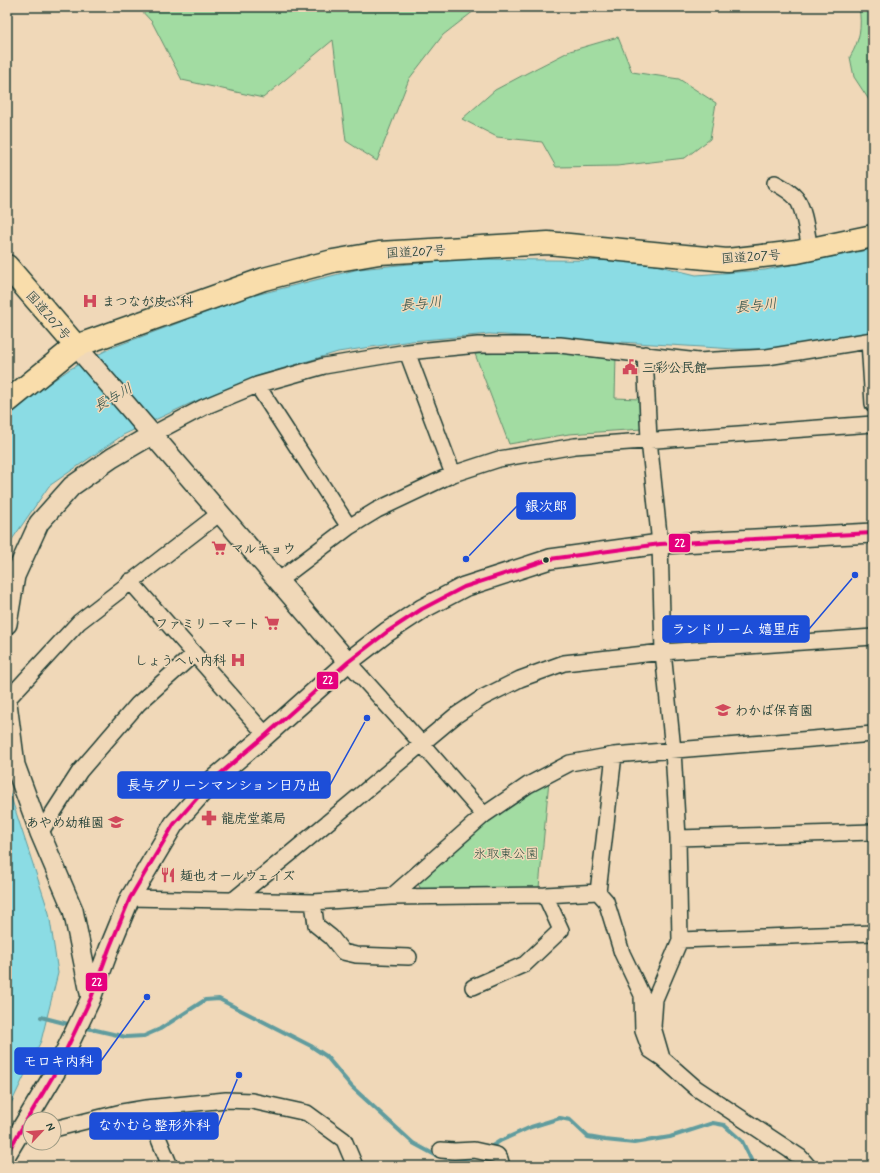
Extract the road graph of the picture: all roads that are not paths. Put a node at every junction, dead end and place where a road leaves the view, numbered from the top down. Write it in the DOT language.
graph roads {
  1 [pos="775,183"];
  2 [pos="873,236"];
  3 [pos="810,250"];
  4 [pos="7,266"];
  5 [pos="871,341"];
  6 [pos="79,350"];
  7 [pos="407,352"];
  8 [pos="645,354"];
  9 [pos="257,385"];
  10 [pos="7,402"];
  11 [pos="873,404"];
  12 [pos="873,424"];
  13 [pos="150,432"];
  14 [pos="649,440"];
  15 [pos="453,474"];
  16 [pos="220,513"];
  17 [pos="349,526"];
  18 [pos="873,533"];
  19 [pos="660,544"];
  20 [pos="130,581"];
  21 [pos="278,581"];
  22 [pos="7,624"];
  23 [pos="873,637"];
  24 [pos="664,652"];
  25 [pos="194,654"];
  26 [pos="348,662"];
  27 [pos="7,701"];
  28 [pos="873,734"];
  29 [pos="266,736"];
  30 [pos="421,743"];
  31 [pos="673,750"];
  32 [pos="614,755"];
  33 [pos="484,815"];
  34 [pos="873,832"];
  35 [pos="40,833"];
  36 [pos="678,838"];
  37 [pos="598,892"];
  38 [pos="545,894"];
  39 [pos="391,897"];
  40 [pos="130,898"];
  41 [pos="232,901"];
  42 [pos="313,902"];
  43 [pos="873,933"];
  44 [pos="680,940"];
  45 [pos="409,956"];
  46 [pos="473,987"];
  47 [pos="91,998"];
  48 [pos="662,1058"];
  49 [pos="146,1108"];
  50 [pos="62,1127"];
  51 [pos="17,1143"];
  52 [pos="441,1150"];
  53 [pos="498,1160"];
  54 [pos="170,1166"];
  55 [pos="355,1166"];
  56 [pos="808,1166"];
  1 -- 3 [label="street"];
  2 -- 3 [label="main road, 国道207号"];
  3 -- 6 [label="main road, 国道207号"];
  4 -- 6 [label="main road, 国道207号"];
  5 -- 8 [label="street"];
  5 -- 11 [label="street"];
  6 -- 10 [label="main road"];
  6 -- 13 [label="street"];
  7 -- 8 [label="street"];
  7 -- 9 [label="street"];
  7 -- 15 [label="street"];
  8 -- 14 [label="street"];
  9 -- 13 [label="street"];
  9 -- 17 [label="street"];
  12 -- 14 [label="street"];
  13 -- 16 [label="street"];
  13 -- 22 [label="street"];
  14 -- 15 [label="street"];
  14 -- 19 [label="street"];
  15 -- 17 [label="street"];
  16 -- 20 [label="street"];
  16 -- 21 [label="street"];
  17 -- 21 [label="street"];
  18 -- 19 [label="street"];
  19 -- 24 [label="street"];
  19 -- 26 [label="street"];
  20 -- 25 [label="street"];
  20 -- 27 [label="street"];
  21 -- 26 [label="street"];
  23 -- 24 [label="street"];
  24 -- 30 [label="street"];
  24 -- 31 [label="street"];
  25 -- 29 [label="street"];
  25 -- 35 [label="street"];
  26 -- 29 [label="street"];
  26 -- 30 [label="street"];
  27 -- 35 [label="street"];
  28 -- 31 [label="street"];
  29 -- 40 [label="street"];
  30 -- 33 [label="street"];
  30 -- 41 [label="street"];
  31 -- 32 [label="street"];
  31 -- 36 [label="street"];
  32 -- 33 [label="street"];
  32 -- 37 [label="street"];
  33 -- 39 [label="street"];
  34 -- 36 [label="street"];
  35 -- 47 [label="street"];
  36 -- 44 [label="street"];
  37 -- 38 [label="street"];
  37 -- 48 [label="street"];
  38 -- 39 [label="street"];
  38 -- 46 [label="street"];
  39 -- 42 [label="street"];
  40 -- 41 [label="street"];
  40 -- 47 [label="street"];
  41 -- 42 [label="street"];
  42 -- 45 [label="street"];
  43 -- 44 [label="street"];
  44 -- 48 [label="street"];
  47 -- 51 [label="street"];
  48 -- 56 [label="street"];
  49 -- 50 [label="street"];
  49 -- 54 [label="street"];
  49 -- 55 [label="street"];
  52 -- 53 [label="street"];
}
